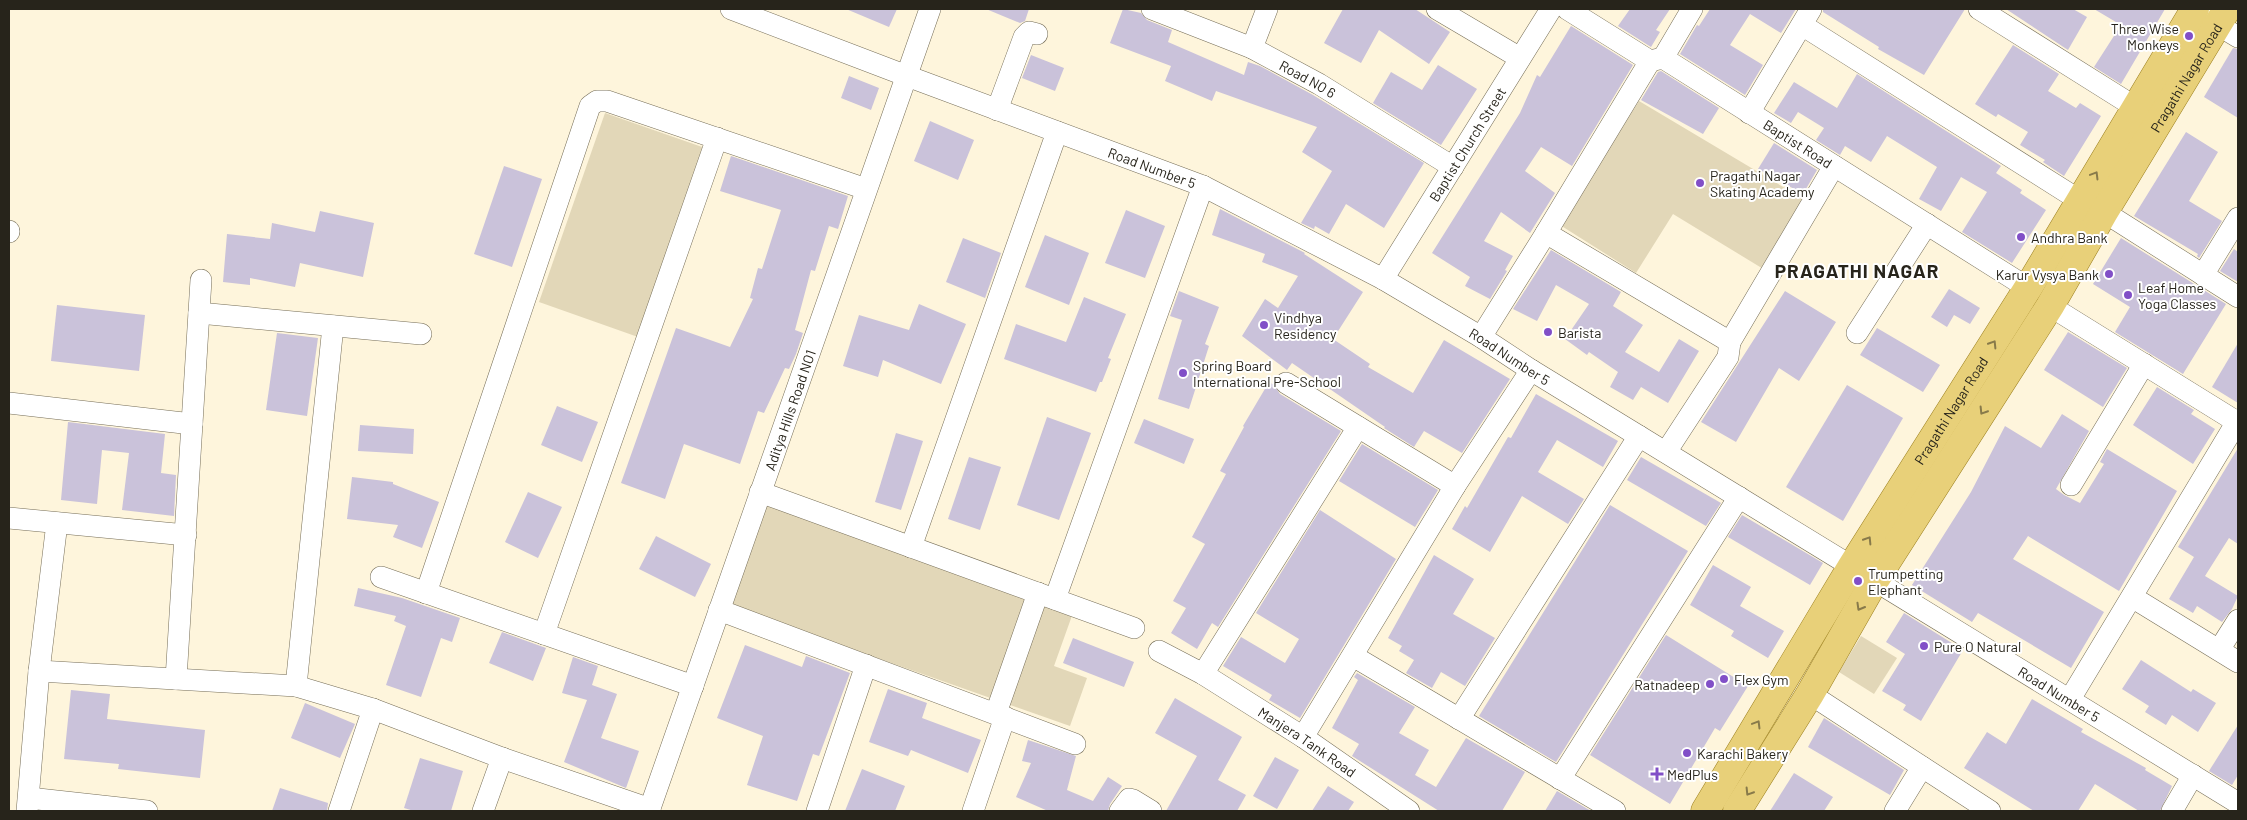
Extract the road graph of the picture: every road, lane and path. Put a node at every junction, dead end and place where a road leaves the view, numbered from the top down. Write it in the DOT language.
graph roads {
  1 [pos="731,9"];
  2 [pos="930,9"];
  3 [pos="1152,9"];
  4 [pos="1267,9"];
  5 [pos="1437,9"];
  6 [pos="1551,9"];
  7 [pos="1567,9"];
  8 [pos="1692,9"];
  9 [pos="1979,9"];
  10 [pos="2194,9"];
  11 [pos="763,14"];
  12 [pos="1807,17"];
  13 [pos="2227,24"];
  14 [pos="1037,34"];
  15 [pos="1252,48"];
  16 [pos="1520,58"];
  17 [pos="1656,60"];
  18 [pos="907,76"];
  19 [pos="2135,107"];
  20 [pos="997,110"];
  21 [pos="1750,113"];
  22 [pos="1056,132"];
  23 [pos="716,138"];
  24 [pos="1834,166"];
  25 [pos="1453,167"];
  26 [pos="1203,186"];
  27 [pos="866,189"];
  28 [pos="2079,200"];
  29 [pos="2104,212"];
  30 [pos="2238,218"];
  31 [pos="1927,224"];
  32 [pos="1546,232"];
  33 [pos="2203,275"];
  34 [pos="1383,279"];
  35 [pos="201,280"];
  36 [pos="2028,288"];
  37 [pos="2238,297"];
  38 [pos="2050,306"];
  39 [pos="199,313"];
  40 [pos="332,326"];
  41 [pos="421,334"];
  42 [pos="1858,334"];
  43 [pos="1481,337"];
  44 [pos="1730,342"];
  45 [pos="2144,364"];
  46 [pos="1531,370"];
  47 [pos="1286,383"];
  48 [pos="9,403"];
  49 [pos="2238,421"];
  50 [pos="192,424"];
  51 [pos="1358,427"];
  52 [pos="1639,436"];
  53 [pos="1666,452"];
  54 [pos="2071,485"];
  55 [pos="1455,486"];
  56 [pos="760,492"];
  57 [pos="1738,496"];
  58 [pos="9,518"];
  59 [pos="57,523"];
  60 [pos="186,535"];
  61 [pos="912,547"];
  62 [pos="1852,566"];
  63 [pos="381,577"];
  64 [pos="1875,580"];
  65 [pos="426,593"];
  66 [pos="1046,596"];
  67 [pos="2132,597"];
  68 [pos="719,610"];
  69 [pos="2238,620"];
  70 [pos="1134,628"];
  71 [pos="544,634"];
  72 [pos="2219,650"];
  73 [pos="1159,651"];
  74 [pos="1353,656"];
  75 [pos="2238,662"];
  76 [pos="866,665"];
  77 [pos="39,671"];
  78 [pos="1203,674"];
  79 [pos="176,679"];
  80 [pos="296,686"];
  81 [pos="693,686"];
  82 [pos="1810,694"];
  83 [pos="2070,700"];
  84 [pos="372,709"];
  85 [pos="1000,715"];
  86 [pos="1459,718"];
  87 [pos="1303,737"];
  88 [pos="1076,744"];
  89 [pos="502,758"];
  90 [pos="1922,767"];
  91 [pos="2193,775"];
  92 [pos="1560,779"];
  93 [pos="2238,803"];
  94 [pos="28,805"];
  95 [pos="1402,809"];
  96 [pos="650,810"];
  97 [pos="147,811"];
  98 [pos="339,811"];
  99 [pos="483,811"];
  100 [pos="817,811"];
  101 [pos="973,811"];
  102 [pos="1120,811"];
  103 [pos="1150,811"];
  104 [pos="1615,811"];
  105 [pos="1705,811"];
  106 [pos="1737,811"];
  107 [pos="1894,811"];
  108 [pos="1990,811"];
  109 [pos="2172,811"];
  1 -- 11 [label="street, Road Number 5"];
  2 -- 18 [label="street, Aditya Hills Road NO1"];
  3 -- 15 [label="street, Road NO 6"];
  4 -- 15 [label="street"];
  5 -- 16 [label="street"];
  6 -- 16 [label="street, Baptist Church Street"];
  7 -- 17 [label="street, Baptist Road"];
  8 -- 17 [label="street"];
  9 -- 19 [label="street"];
  10 -- 13 [label="street"];
  10 -- 19 [label="main road, Pragathi Nagar Road"];
  11 -- 18 [label="street, Road Number 5"];
  12 -- 21 [label="street"];
  12 -- 28 [label="street"];
  13 -- 29 [label="main road, Pragathi Nagar Road"];
  14 -- 20 [label="street"];
  15 -- 25 [label="street, Road NO 6"];
  16 -- 25 [label="street, Baptist Church Street"];
  17 -- 21 [label="street, Baptist Road"];
  17 -- 32 [label="street"];
  18 -- 20 [label="street, Road Number 5"];
  18 -- 27 [label="street, Aditya Hills Road NO1"];
  28 -- 19 [label="main road, Pragathi Nagar Road, one-way"];
  20 -- 22 [label="street, Road Number 5"];
  21 -- 24 [label="street, Baptist Road"];
  22 -- 26 [label="street, Road Number 5"];
  22 -- 61 [label="street"];
  23 -- 27 [label="street"];
  23 -- 65 [label="street"];
  23 -- 71 [label="street"];
  24 -- 31 [label="street, Baptist Road"];
  24 -- 44 [label="street"];
  25 -- 34 [label="street, Baptist Church Street"];
  26 -- 34 [label="street, Road Number 5"];
  26 -- 66 [label="street"];
  27 -- 56 [label="street, Aditya Hills Road NO1"];
  28 -- 36 [label="main road, Pragathi Nagar Road"];
  29 -- 33 [label="street"];
  29 -- 38 [label="main road, Pragathi Nagar Road"];
  30 -- 33 [label="street"];
  31 -- 36 [label="street, Baptist Road"];
  31 -- 42 [label="street"];
  32 -- 43 [label="street"];
  32 -- 44 [label="street"];
  33 -- 37 [label="street"];
  34 -- 43 [label="street, Road Number 5"];
  35 -- 39 [label="street"];
  62 -- 36 [label="main road, Pragathi Nagar Road, one-way"];
  38 -- 45 [label="street"];
  38 -- 64 [label="main road, Pragathi Nagar Road, one-way"];
  39 -- 40 [label="street"];
  39 -- 50 [label="street"];
  40 -- 41 [label="street"];
  40 -- 80 [label="street"];
  43 -- 46 [label="street, Road Number 5"];
  44 -- 53 [label="street"];
  45 -- 49 [label="street"];
  45 -- 54 [label="street"];
  46 -- 52 [label="street, Road Number 5"];
  46 -- 55 [label="street"];
  47 -- 51 [label="street"];
  48 -- 50 [label="street"];
  49 -- 67 [label="street"];
  50 -- 60 [label="street"];
  51 -- 55 [label="street"];
  51 -- 78 [label="street"];
  52 -- 53 [label="street, Road Number 5"];
  52 -- 86 [label="street"];
  53 -- 57 [label="street, Road Number 5"];
  55 -- 74 [label="street"];
  56 -- 61 [label="street"];
  56 -- 68 [label="street, Aditya Hills Road NO1"];
  57 -- 62 [label="street, Road Number 5"];
  57 -- 92 [label="street"];
  58 -- 59 [label="street"];
  59 -- 60 [label="street"];
  59 -- 77 [label="street"];
  60 -- 79 [label="street"];
  61 -- 66 [label="street"];
  62 -- 64 [label="street, Road Number 5"];
  105 -- 62 [label="main road, Pragathi Nagar Road, one-way"];
  63 -- 65 [label="street"];
  64 -- 82 [label="main road, Pragathi Nagar Road, one-way"];
  64 -- 83 [label="street, Road Number 5"];
  65 -- 71 [label="street"];
  66 -- 70 [label="street"];
  66 -- 85 [label="street"];
  67 -- 72 [label="street"];
  67 -- 83 [label="street"];
  68 -- 76 [label="street"];
  68 -- 81 [label="street, Aditya Hills Road NO1"];
  69 -- 72 [label="street"];
  71 -- 81 [label="street"];
  72 -- 75 [label="street"];
  73 -- 78 [label="street, Manjera Tank Road"];
  74 -- 86 [label="street"];
  74 -- 87 [label="street"];
  76 -- 85 [label="street"];
  76 -- 100 [label="street"];
  77 -- 79 [label="street"];
  77 -- 94 [label="street"];
  78 -- 87 [label="street, Manjera Tank Road"];
  79 -- 80 [label="street"];
  80 -- 84 [label="street"];
  81 -- 96 [label="street, Aditya Hills Road NO1"];
  82 -- 90 [label="street"];
  82 -- 106 [label="main road, Pragathi Nagar Road, one-way"];
  83 -- 91 [label="street, Road Number 5"];
  84 -- 89 [label="street"];
  84 -- 98 [label="street"];
  85 -- 88 [label="street"];
  85 -- 101 [label="street"];
  86 -- 92 [label="street"];
  87 -- 95 [label="street, Manjera Tank Road"];
  89 -- 96 [label="street"];
  89 -- 99 [label="street"];
  90 -- 107 [label="street"];
  90 -- 108 [label="street"];
  91 -- 93 [label="street, Road Number 5"];
  91 -- 109 [label="street"];
  92 -- 104 [label="street"];
  94 -- 97 [label="street"];
  102 -- 103 [label="street"];
}
